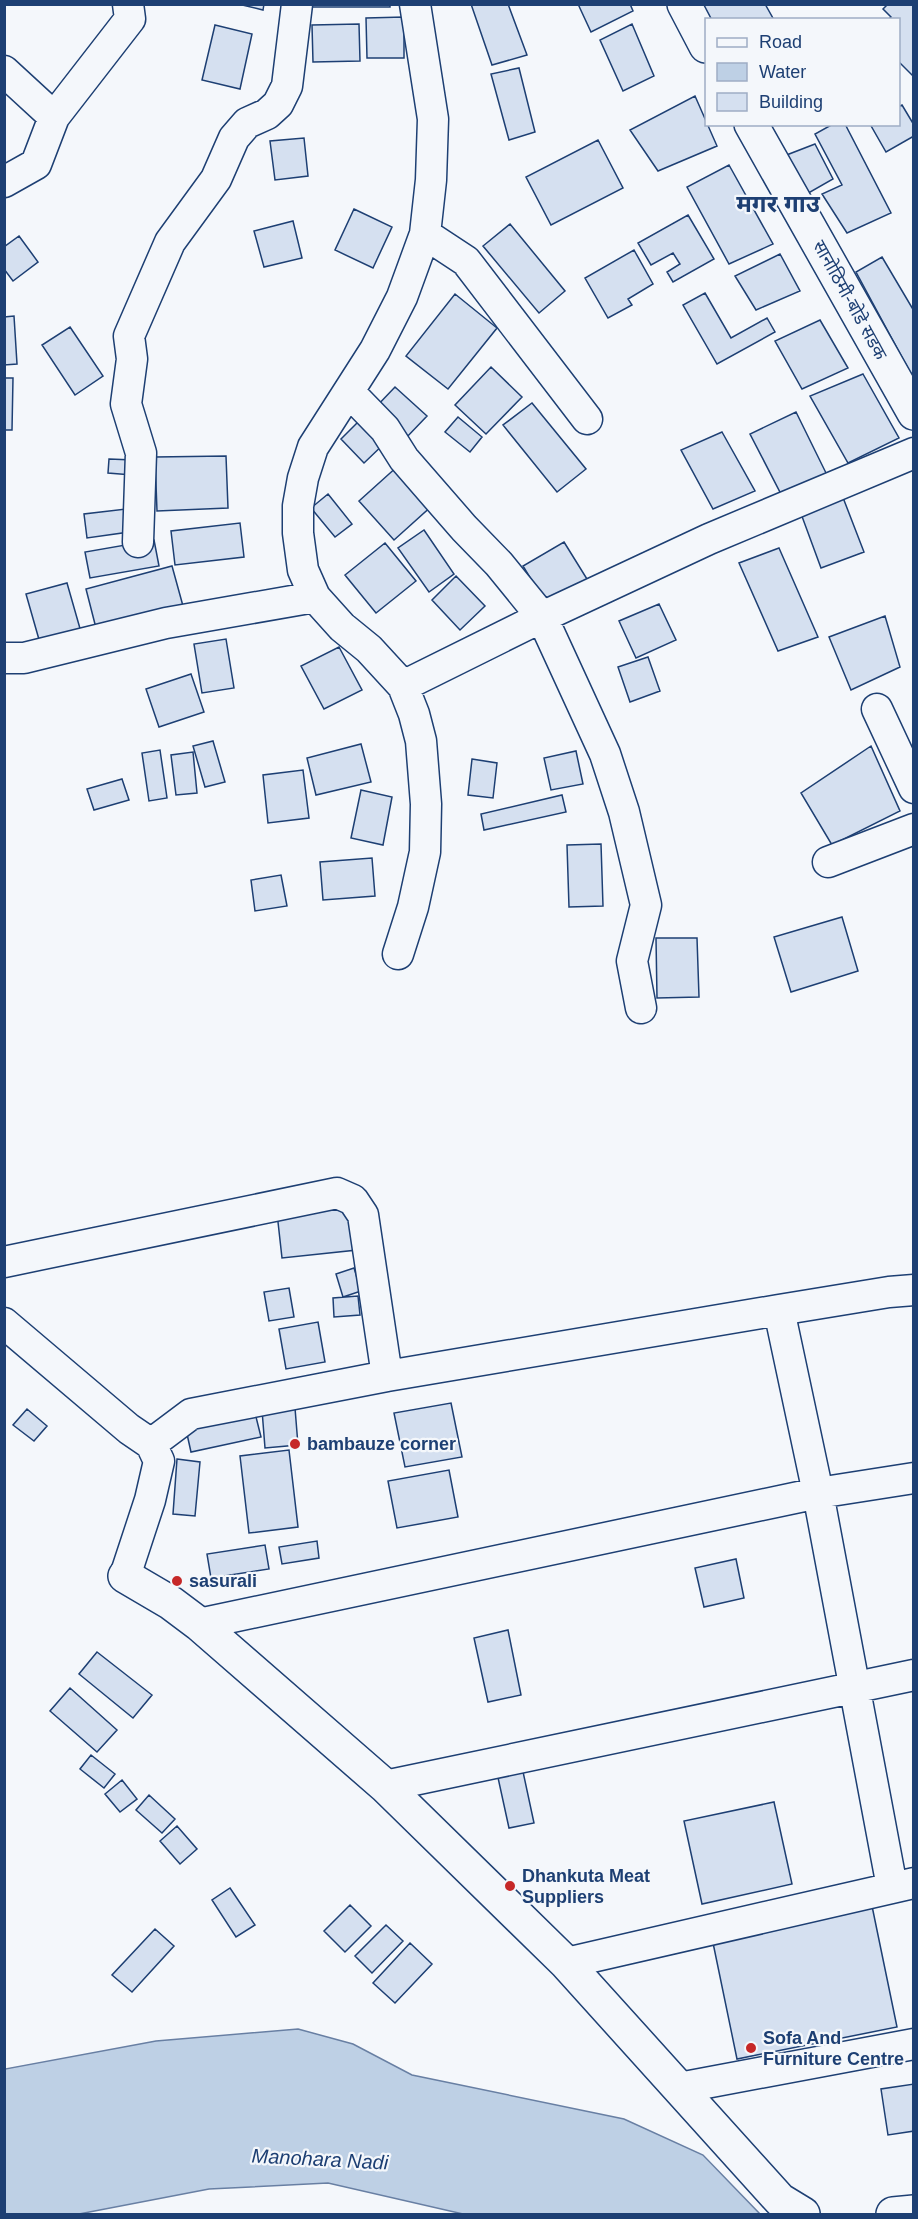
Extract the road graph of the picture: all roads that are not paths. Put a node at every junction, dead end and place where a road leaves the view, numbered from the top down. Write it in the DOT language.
graph roads {
  1 [pos="128,4"];
  2 [pos="297,4"];
  3 [pos="415,4"];
  4 [pos="684,4"];
  5 [pos="705,44"];
  6 [pos="4,71"];
  7 [pos="54,117"];
  8 [pos="752,126"];
  9 [pos="4,182"];
  10 [pos="425,234"];
  11 [pos="349,392"];
  12 [pos="914,413"];
  13 [pos="587,419"];
  14 [pos="914,453"];
  15 [pos="138,542"];
  16 [pos="315,597"];
  17 [pos="542,617"];
  18 [pos="4,658"];
  19 [pos="403,686"];
  20 [pos="877,709"];
  21 [pos="914,788"];
  22 [pos="914,829"];
  23 [pos="828,862"];
  24 [pos="398,954"];
  25 [pos="641,1008"];
  26 [pos="4,1262"];
  27 [pos="914,1290"];
  28 [pos="779,1310"];
  29 [pos="4,1323"];
  30 [pos="387,1376"];
  31 [pos="151,1444"];
  32 [pos="914,1478"];
  33 [pos="818,1493"];
  34 [pos="125,1576"];
  35 [pos="199,1624"];
  36 [pos="914,1675"];
  37 [pos="854,1688"];
  38 [pos="385,1786"];
  39 [pos="903,1885"];
  40 [pos="566,1963"];
  41 [pos="914,2044"];
  42 [pos="679,2088"];
  43 [pos="914,2212"];
  44 [pos="802,2214"];
  45 [pos="893,2214"];
  1 -- 7 [label="street"];
  2 -- 15 [label="street"];
  3 -- 10 [label="street"];
  4 -- 5 [label="street"];
  6 -- 7 [label="street"];
  7 -- 9 [label="street"];
  8 -- 12 [label="street, सानोठिमी-बोडे सडक"];
  10 -- 11 [label="street"];
  10 -- 13 [label="street"];
  11 -- 16 [label="street"];
  11 -- 17 [label="street"];
  14 -- 17 [label="street"];
  16 -- 18 [label="street"];
  16 -- 19 [label="street"];
  17 -- 19 [label="street"];
  17 -- 25 [label="street"];
  19 -- 24 [label="street"];
  20 -- 21 [label="street"];
  22 -- 23 [label="street"];
  26 -- 30 [label="street"];
  27 -- 28 [label="street"];
  28 -- 30 [label="street"];
  28 -- 33 [label="street"];
  29 -- 31 [label="street"];
  30 -- 31 [label="street"];
  31 -- 34 [label="street"];
  32 -- 33 [label="street"];
  33 -- 35 [label="street"];
  33 -- 37 [label="street"];
  34 -- 35 [label="street"];
  35 -- 38 [label="street"];
  36 -- 37 [label="street"];
  37 -- 38 [label="street"];
  37 -- 39 [label="street"];
  38 -- 40 [label="street"];
  39 -- 40 [label="street"];
  40 -- 42 [label="street"];
  41 -- 42 [label="street"];
  42 -- 44 [label="street"];
  43 -- 45 [label="street"];
}
